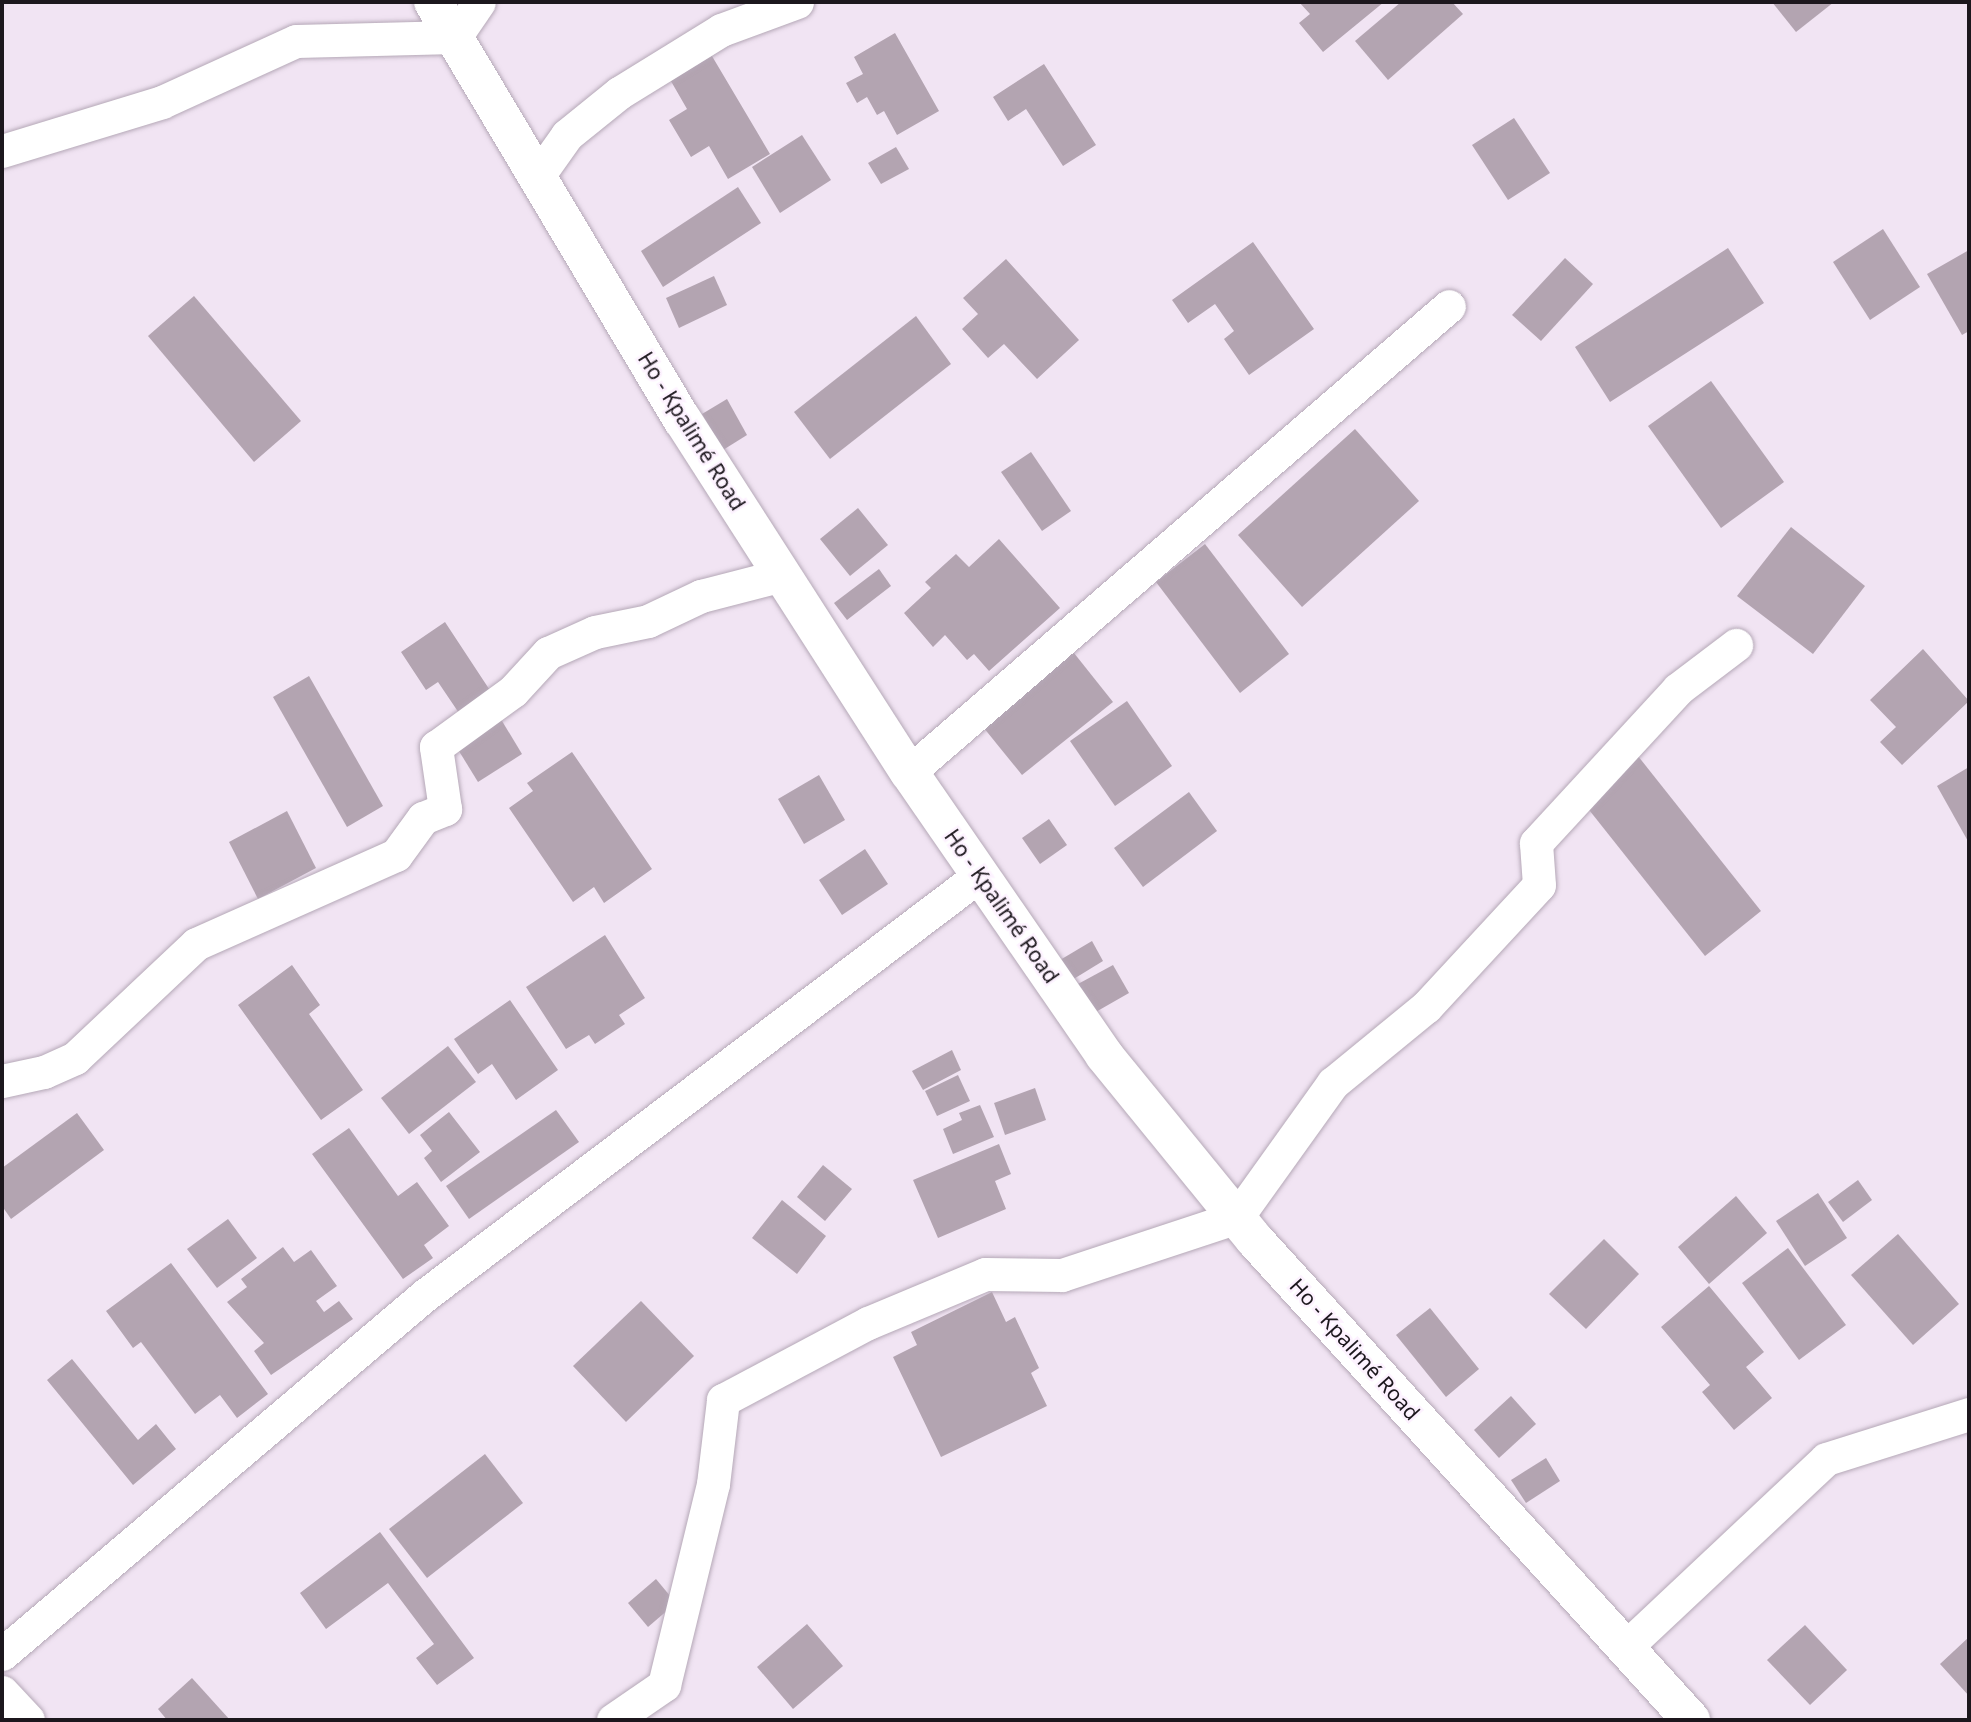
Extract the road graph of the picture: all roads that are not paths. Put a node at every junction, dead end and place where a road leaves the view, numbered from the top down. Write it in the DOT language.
graph roads {
  1 [pos="433,2"];
  2 [pos="479,2"];
  3 [pos="797,2"];
  4 [pos="455,37"];
  5 [pos="2,151"];
  6 [pos="538,176"];
  7 [pos="1450,306"];
  8 [pos="782,575"];
  9 [pos="1736,645"];
  10 [pos="909,772"];
  11 [pos="980,875"];
  12 [pos="2,1081"];
  13 [pos="1237,1217"];
  14 [pos="1969,1414"];
  15 [pos="1626,1647"];
  16 [pos="2,1654"];
  17 [pos="2,1692"];
  18 [pos="28,1720"];
  19 [pos="613,1720"];
  20 [pos="1692,1720"];
  1 -- 4 [label="main road, Ho - Kpalimé Road"];
  2 -- 4 [label="street"];
  3 -- 6 [label="street"];
  4 -- 5 [label="street"];
  4 -- 6 [label="main road, Ho - Kpalimé Road"];
  6 -- 8 [label="main road, Ho - Kpalimé Road"];
  7 -- 10 [label="street"];
  8 -- 10 [label="main road, Ho - Kpalimé Road"];
  8 -- 12 [label="street"];
  9 -- 13 [label="street"];
  10 -- 11 [label="main road, Ho - Kpalimé Road"];
  11 -- 13 [label="main road, Ho - Kpalimé Road"];
  11 -- 16 [label="street"];
  13 -- 15 [label="main road, Ho - Kpalimé Road"];
  13 -- 19 [label="street"];
  14 -- 15 [label="street"];
  15 -- 20 [label="main road, Ho - Kpalimé Road"];
  17 -- 18 [label="street"];
}
